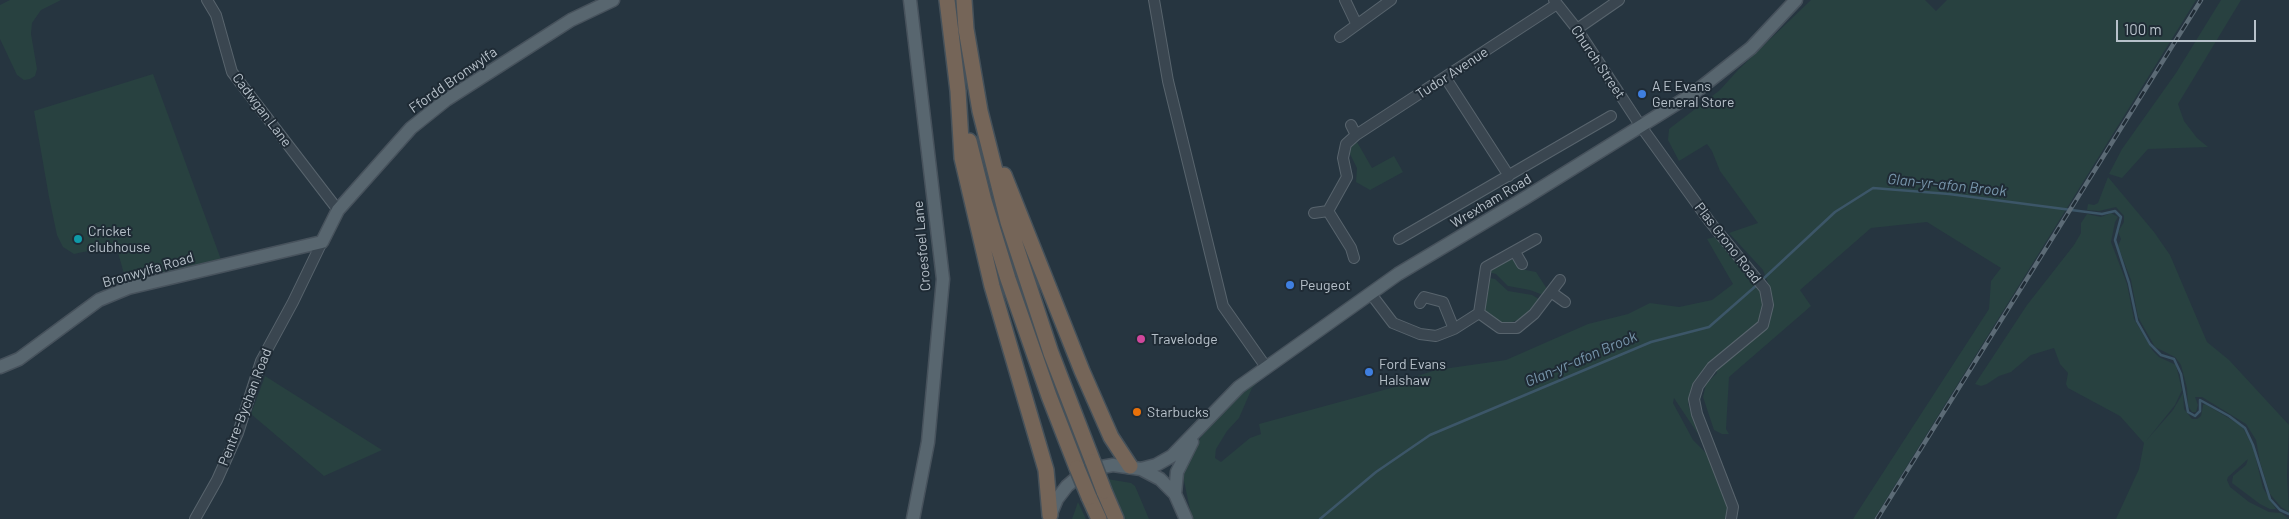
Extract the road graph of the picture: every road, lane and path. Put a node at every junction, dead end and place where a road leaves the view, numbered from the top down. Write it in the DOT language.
graph roads {
  1 [pos="207,0"];
  2 [pos="613,0"];
  3 [pos="910,0"];
  4 [pos="947,0"];
  5 [pos="964,0"];
  6 [pos="1154,0"];
  7 [pos="1345,0"];
  8 [pos="1390,0"];
  9 [pos="1619,0"];
  10 [pos="1796,0"];
  11 [pos="1556,2"];
  12 [pos="1356,23"];
  13 [pos="1577,29"];
  14 [pos="1340,37"];
  15 [pos="1445,77"];
  16 [pos="958,91"];
  17 [pos="980,111"];
  18 [pos="1611,116"];
  19 [pos="1351,125"];
  20 [pos="1640,125"];
  21 [pos="1356,136"];
  22 [pos="1509,176"];
  23 [pos="338,210"];
  24 [pos="1328,211"];
  25 [pos="1314,213"];
  26 [pos="1399,239"];
  27 [pos="1536,239"];
  28 [pos="322,242"];
  29 [pos="1355,250"];
  30 [pos="1515,252"];
  31 [pos="1522,264"];
  32 [pos="1560,280"];
  33 [pos="1551,292"];
  34 [pos="1371,294"];
  35 [pos="1565,302"];
  36 [pos="1420,303"];
  37 [pos="1479,313"];
  38 [pos="1454,329"];
  39 [pos="1266,367"];
  40 [pos="0,368"];
  41 [pos="1200,427"];
  42 [pos="1136,467"];
  43 [pos="1175,494"];
  44 [pos="1049,517"];
  45 [pos="195,519"];
  46 [pos="913,519"];
  47 [pos="1098,519"];
  48 [pos="1116,519"];
  49 [pos="1186,519"];
  50 [pos="1731,519"];
  1 -- 23 [label="street, Cadwgan Lane"];
  2 -- 23 [label="main road, Ffordd Bronwylfa"];
  3 -- 46 [label="main road, Croesfoel Lane"];
  4 -- 16 [label="highway"];
  5 -- 17 [label="highway"];
  6 -- 39 [label="street"];
  7 -- 12 [label="street"];
  8 -- 12 [label="street"];
  9 -- 13 [label="street"];
  10 -- 20 [label="main road, Wrexham Road"];
  11 -- 13 [label="street, Church Street"];
  11 -- 15 [label="street, Tudor Avenue"];
  12 -- 14 [label="street"];
  13 -- 20 [label="street, Church Street"];
  15 -- 21 [label="street, Tudor Avenue"];
  15 -- 22 [label="street"];
  16 -- 44 [label="highway"];
  16 -- 47 [label="highway, bridge"];
  17 -- 42 [label="highway"];
  17 -- 48 [label="highway, bridge"];
  18 -- 22 [label="street"];
  19 -- 21 [label="street"];
  20 -- 34 [label="main road, Wrexham Road"];
  20 -- 50 [label="street, Plas Grono Road"];
  21 -- 24 [label="street"];
  22 -- 26 [label="street"];
  23 -- 28 [label="main road, Ffordd Bronwylfa"];
  24 -- 25 [label="street"];
  24 -- 29 [label="street"];
  27 -- 30 [label="street"];
  28 -- 40 [label="main road, Bronwylfa Road"];
  28 -- 45 [label="street, Pentre-Bychan Road"];
  30 -- 31 [label="street"];
  30 -- 37 [label="street"];
  32 -- 33 [label="street"];
  33 -- 35 [label="street"];
  33 -- 37 [label="street"];
  34 -- 38 [label="street"];
  34 -- 39 [label="main road, Wrexham Road"];
  36 -- 38 [label="street"];
  37 -- 38 [label="street"];
  39 -- 41 [label="main road, Wrexham Road"];
  41 -- 42 [label="main road, Wrexham Road"];
  41 -- 43 [label="main road, Wrexham Road"];
  42 -- 43 [label="main road"];
  42 -- 44 [label="main road"];
  43 -- 49 [label="main road"];
}
